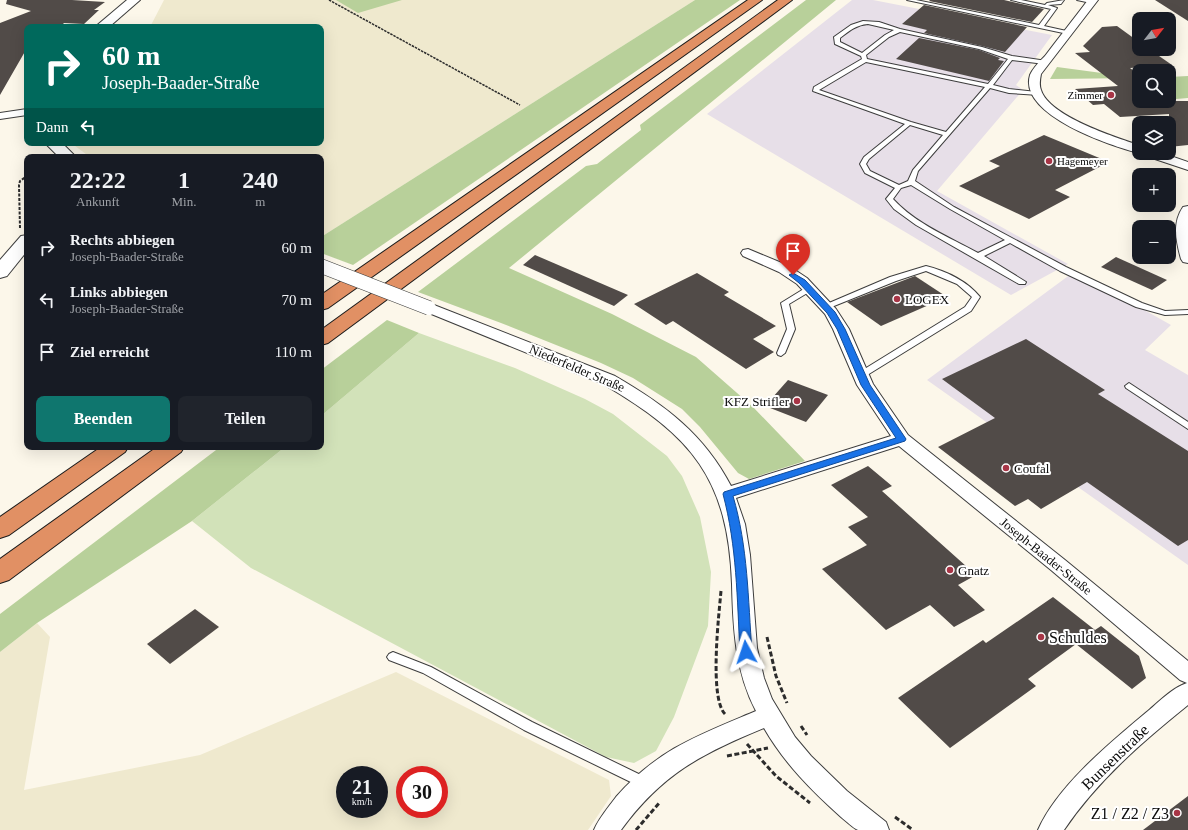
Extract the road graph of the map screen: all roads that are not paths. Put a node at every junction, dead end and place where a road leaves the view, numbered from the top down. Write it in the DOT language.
graph roads {
  1 [pos="134,0"];
  2 [pos="756,0"];
  3 [pos="786,0"];
  4 [pos="909,0"];
  5 [pos="1013,0"];
  6 [pos="1028,0"];
  7 [pos="1062,0"];
  8 [pos="1079,0"];
  9 [pos="1092,1"];
  10 [pos="105,24"];
  11 [pos="1040,27"];
  12 [pos="899,30"];
  13 [pos="1068,32"];
  14 [pos="864,58"];
  15 [pos="1011,58"];
  16 [pos="1045,62"];
  17 [pos="989,86"];
  18 [pos="1037,94"];
  19 [pos="24,112"];
  20 [pos="0,116"];
  21 [pos="909,123"];
  22 [pos="947,134"];
  23 [pos="56,146"];
  24 [pos="1132,146"];
  25 [pos="65,154"];
  26 [pos="1170,160"];
  27 [pos="1188,166"];
  28 [pos="912,182"];
  29 [pos="899,186"];
  30 [pos="1188,210"];
  31 [pos="23,237"];
  32 [pos="1011,240"];
  33 [pos="748,253"];
  34 [pos="978,256"];
  35 [pos="1188,259"];
  36 [pos="324,267"];
  37 [pos="0,272"];
  38 [pos="1022,282"];
  39 [pos="810,289"];
  40 [pos="324,302"];
  41 [pos="826,306"];
  42 [pos="1188,312"];
  43 [pos="324,337"];
  44 [pos="781,353"];
  45 [pos="861,375"];
  46 [pos="1129,386"];
  47 [pos="1188,426"];
  48 [pos="902,439"];
  49 [pos="113,450"];
  50 [pos="169,450"];
  51 [pos="728,494"];
  52 [pos="0,529"];
  53 [pos="0,573"];
  54 [pos="393,657"];
  55 [pos="1188,674"];
  56 [pos="1188,692"];
  57 [pos="779,713"];
  58 [pos="645,783"];
  59 [pos="883,821"];
  60 [pos="606,830"];
  61 [pos="1050,830"];
  1 -- 10 [label="street"];
  2 -- 40 [label="highway"];
  3 -- 43 [label="highway"];
  4 -- 11 [label="lane"];
  5 -- 11 [label="lane"];
  6 -- 7 [label="lane"];
  8 -- 9 [label="lane"];
  9 -- 13 [label="street"];
  11 -- 13 [label="lane"];
  12 -- 14 [label="lane"];
  12 -- 14 [label="lane"];
  12 -- 15 [label="lane"];
  13 -- 16 [label="street"];
  14 -- 17 [label="lane"];
  14 -- 21 [label="lane"];
  15 -- 16 [label="lane"];
  15 -- 17 [label="lane"];
  16 -- 18 [label="street"];
  17 -- 18 [label="lane"];
  17 -- 22 [label="lane"];
  18 -- 24 [label="street"];
  19 -- 20 [label="street"];
  21 -- 22 [label="lane"];
  21 -- 29 [label="lane"];
  22 -- 28 [label="lane"];
  23 -- 25 [label="street"];
  26 -- 27 [label="street"];
  28 -- 29 [label="lane"];
  28 -- 32 [label="lane"];
  29 -- 34 [label="lane"];
  30 -- 35 [label="street"];
  31 -- 37 [label="street"];
  32 -- 34 [label="lane"];
  32 -- 42 [label="lane"];
  33 -- 39 [label="street, Joseph-Baader-Straße"];
  34 -- 38 [label="lane"];
  36 -- 51 [label="street, Niederfelder Straße, bridge"];
  39 -- 41 [label="street, Joseph-Baader-Straße"];
  39 -- 44 [label="lane"];
  41 -- 45 [label="street, Joseph-Baader-Straße"];
  41 -- 45 [label="lane"];
  45 -- 48 [label="street, Joseph-Baader-Straße"];
  46 -- 47 [label="lane"];
  48 -- 51 [label="street"];
  48 -- 55 [label="street, Joseph-Baader-Straße"];
  49 -- 52 [label="highway"];
  50 -- 53 [label="highway"];
  51 -- 57 [label="street, Niederfelder Straße"];
  54 -- 58 [label="lane"];
  56 -- 61 [label="street, Bunsenstraße"];
  57 -- 58 [label="street"];
  57 -- 59 [label="street, Niederfelder Straße"];
  58 -- 60 [label="street"];
}
